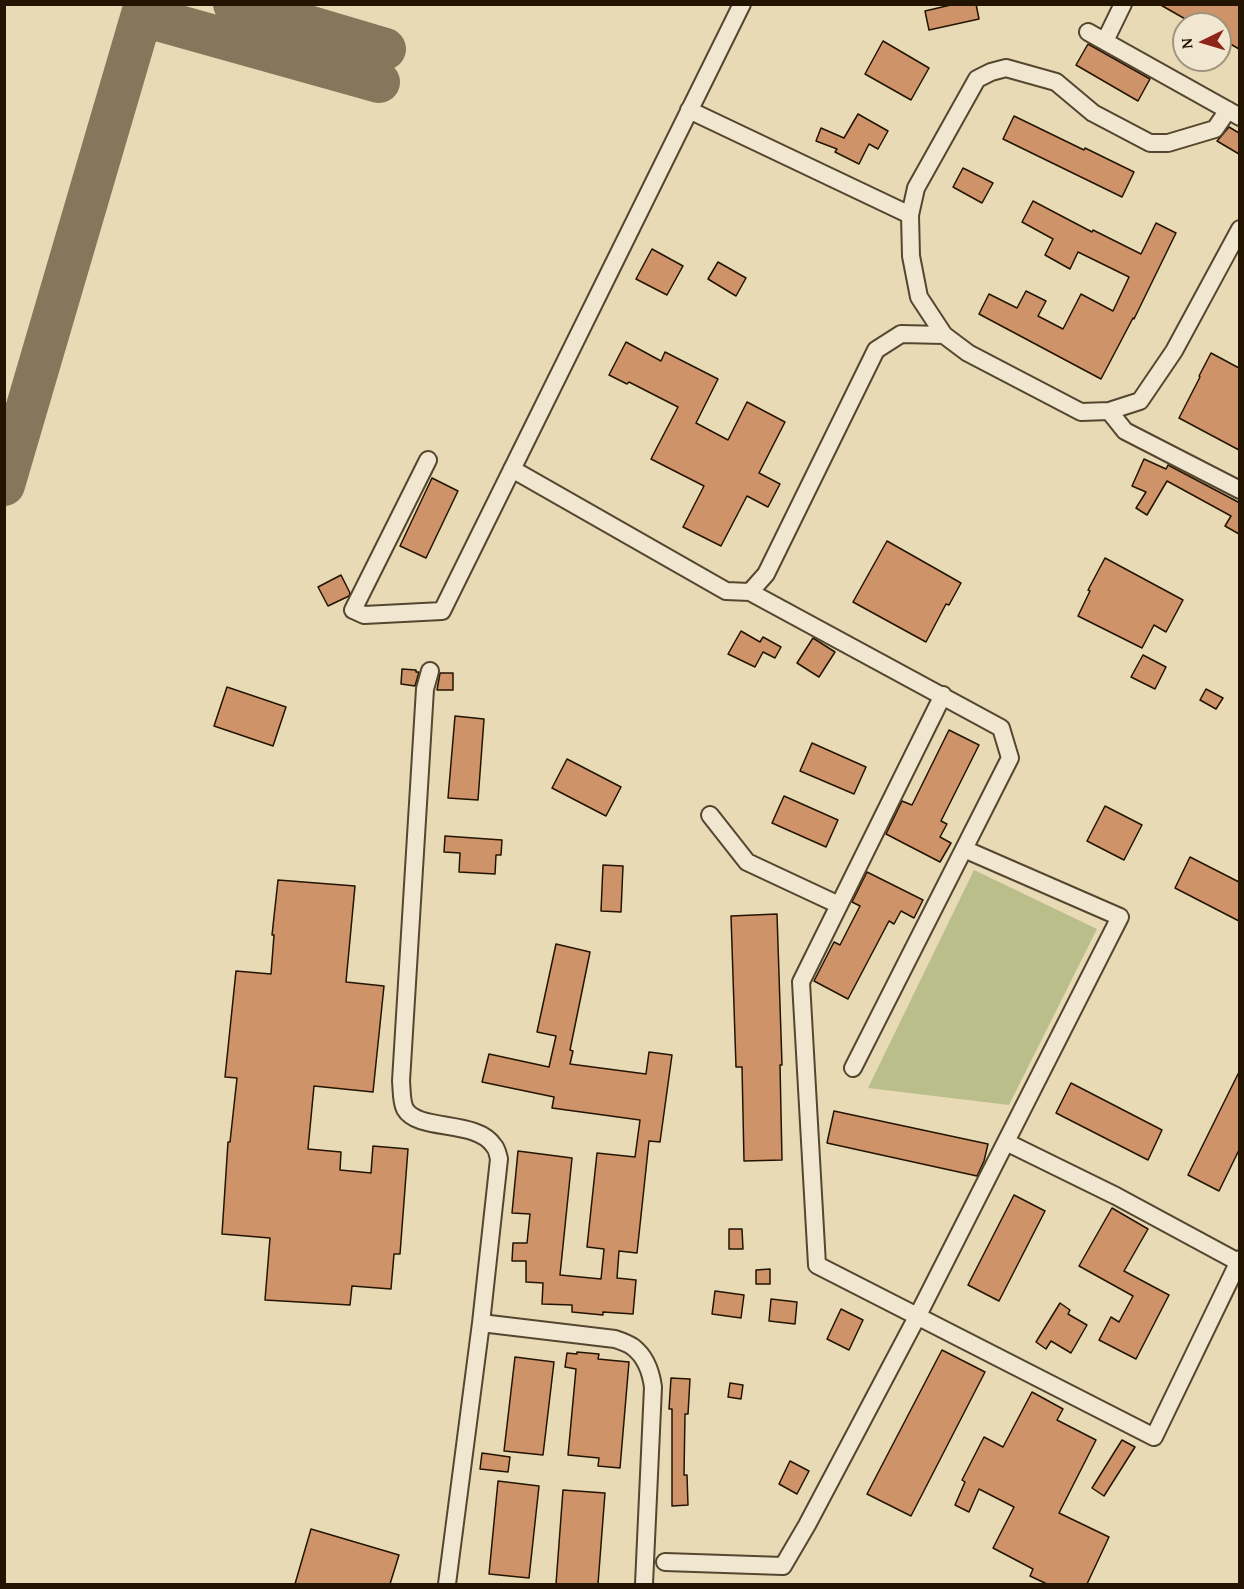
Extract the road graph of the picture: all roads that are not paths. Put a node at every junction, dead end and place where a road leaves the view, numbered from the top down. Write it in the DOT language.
graph roads {
  1 [pos="742,4"];
  2 [pos="1123,4"];
  3 [pos="1088,32"];
  4 [pos="1105,41"];
  5 [pos="689,111"];
  6 [pos="1234,113"];
  7 [pos="910,215"];
  8 [pos="1239,230"];
  9 [pos="944,335"];
  10 [pos="1109,411"];
  11 [pos="428,460"];
  12 [pos="512,469"];
  13 [pos="1239,490"];
  14 [pos="750,592"];
  15 [pos="430,671"];
  16 [pos="943,695"];
  17 [pos="710,815"];
  18 [pos="964,849"];
  19 [pos="839,905"];
  20 [pos="853,1068"];
  21 [pos="1006,1142"];
  22 [pos="1239,1262"];
  23 [pos="917,1317"];
  24 [pos="481,1323"];
  25 [pos="665,1562"];
  26 [pos="447,1584"];
  27 [pos="644,1584"];
  1 -- 5 [label="lane"];
  2 -- 4 [label="lane"];
  3 -- 4 [label="lane"];
  4 -- 6 [label="lane"];
  5 -- 7 [label="lane"];
  5 -- 12 [label="lane"];
  6 -- 7 [label="lane"];
  7 -- 9 [label="lane"];
  8 -- 10 [label="lane"];
  9 -- 10 [label="lane"];
  9 -- 14 [label="lane"];
  10 -- 13 [label="lane"];
  11 -- 12 [label="lane"];
  12 -- 14 [label="lane"];
  14 -- 16 [label="lane"];
  15 -- 24 [label="lane"];
  16 -- 18 [label="lane"];
  16 -- 19 [label="lane"];
  17 -- 19 [label="lane"];
  18 -- 20 [label="lane"];
  18 -- 21 [label="lane"];
  19 -- 23 [label="lane"];
  21 -- 22 [label="lane"];
  21 -- 23 [label="lane"];
  22 -- 23 [label="lane"];
  23 -- 25 [label="lane"];
  24 -- 26 [label="lane"];
  24 -- 27 [label="lane"];
}
